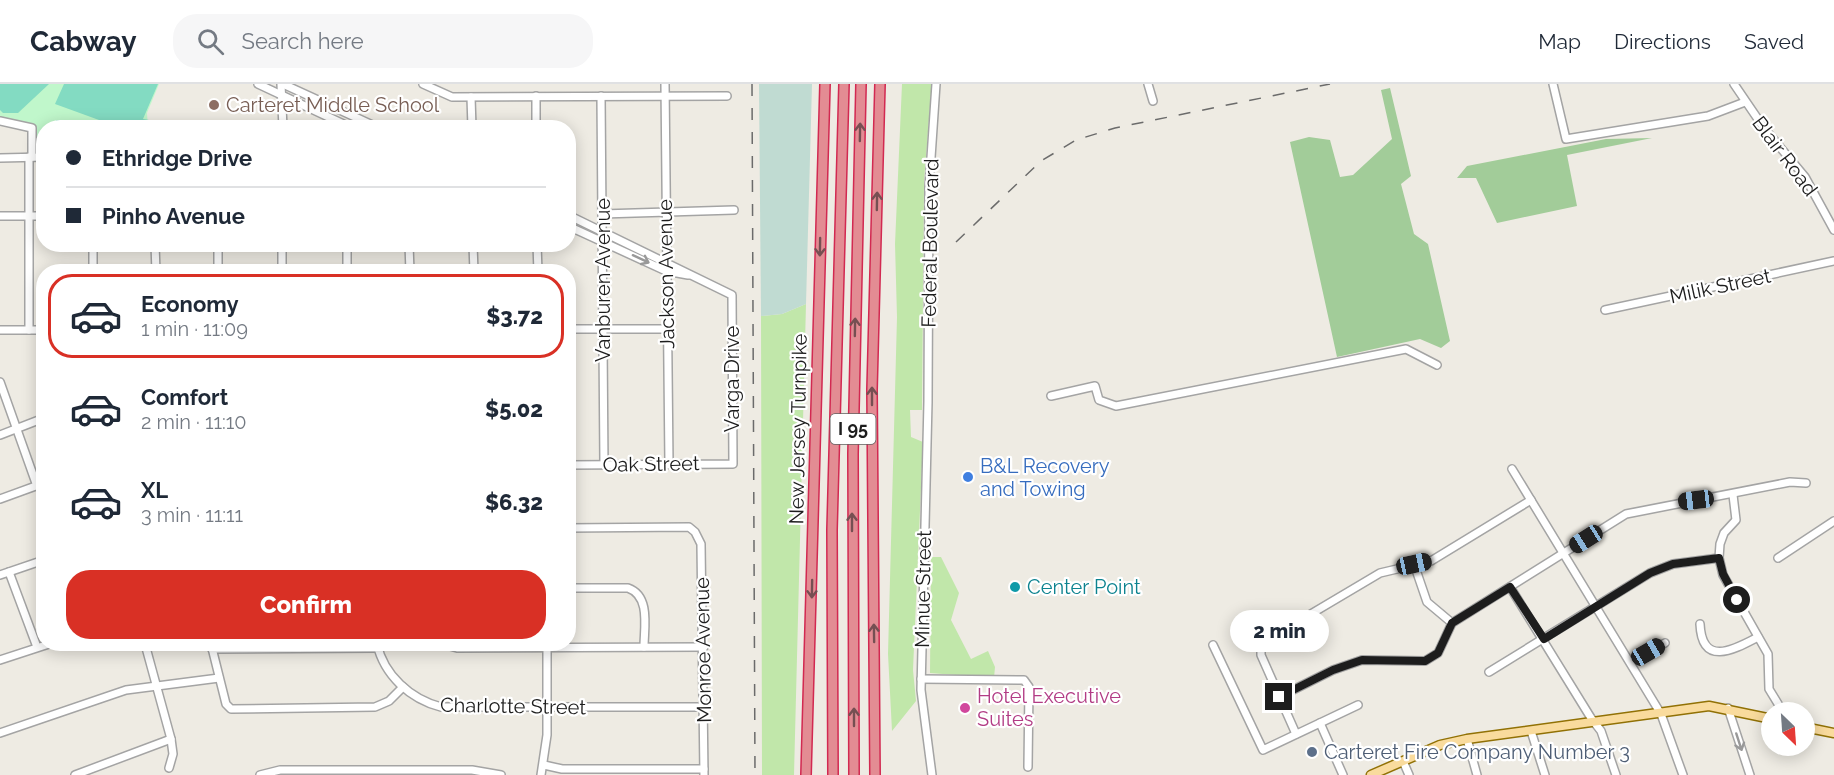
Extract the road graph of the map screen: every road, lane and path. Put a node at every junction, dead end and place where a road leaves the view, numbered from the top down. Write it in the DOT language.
graph roads {
  1 [pos="258,84"];
  2 [pos="282,84"];
  3 [pos="423,84"];
  4 [pos="664,84"];
  5 [pos="825,84"];
  6 [pos="844,84"];
  7 [pos="861,84"];
  8 [pos="880,84"];
  9 [pos="936,84"];
  10 [pos="1148,84"];
  11 [pos="1553,84"];
  12 [pos="1734,84"];
  13 [pos="663,95"];
  14 [pos="536,96"];
  15 [pos="601,96"];
  16 [pos="727,96"];
  17 [pos="282,97"];
  18 [pos="471,97"];
  19 [pos="1153,101"];
  20 [pos="1745,102"];
  21 [pos="346,113"];
  22 [pos="283,120"];
  23 [pos="334,120"];
  24 [pos="347,120"];
  25 [pos="361,120"];
  26 [pos="472,120"];
  27 [pos="536,120"];
  28 [pos="0,121"];
  29 [pos="31,157"];
  30 [pos="36,157"];
  31 [pos="0,158"];
  32 [pos="734,210"];
  33 [pos="665,212"];
  34 [pos="602,214"];
  35 [pos="0,216"];
  36 [pos="29,216"];
  37 [pos="36,216"];
  38 [pos="576,218"];
  39 [pos="576,230"];
  40 [pos="603,230"];
  41 [pos="1834,230"];
  42 [pos="603,242"];
  43 [pos="666,260"];
  44 [pos="1834,261"];
  45 [pos="666,271"];
  46 [pos="694,276"];
  47 [pos="1605,310"];
  48 [pos="576,329"];
  49 [pos="603,329"];
  50 [pos="666,329"];
  51 [pos="0,330"];
  52 [pos="29,330"];
  53 [pos="36,330"];
  54 [pos="1437,365"];
  55 [pos="0,382"];
  56 [pos="1051,396"];
  57 [pos="928,402"];
  58 [pos="36,421"];
  59 [pos="17,428"];
  60 [pos="0,435"];
  61 [pos="669,464"];
  62 [pos="733,464"];
  63 [pos="576,465"];
  64 [pos="604,465"];
  65 [pos="1512,469"];
  66 [pos="36,474"];
  67 [pos="1806,483"];
  68 [pos="36,486"];
  69 [pos="1733,495"];
  70 [pos="0,499"];
  71 [pos="1531,500"];
  72 [pos="1834,521"];
  73 [pos="576,528"];
  74 [pos="1564,553"];
  75 [pos="1719,558"];
  76 [pos="1778,558"];
  77 [pos="36,563"];
  78 [pos="1414,564"];
  79 [pos="9,572"];
  80 [pos="0,575"];
  81 [pos="1510,587"];
  82 [pos="576,588"];
  83 [pos="1596,607"];
  84 [pos="1452,623"];
  85 [pos="1700,624"];
  86 [pos="1758,637"];
  87 [pos="1544,639"];
  88 [pos="1665,643"];
  89 [pos="36,644"];
  90 [pos="1213,645"];
  91 [pos="36,647"];
  92 [pos="644,647"];
  93 [pos="704,647"];
  94 [pos="576,648"];
  95 [pos="147,651"];
  96 [pos="212,651"];
  97 [pos="380,651"];
  98 [pos="547,651"];
  99 [pos="0,660"];
  100 [pos="1631,663"];
  101 [pos="1489,672"];
  102 [pos="219,678"];
  103 [pos="921,679"];
  104 [pos="156,684"];
  105 [pos="402,687"];
  106 [pos="1279,697"];
  107 [pos="1777,702"];
  108 [pos="1358,705"];
  109 [pos="704,706"];
  110 [pos="547,707"];
  111 [pos="1728,708"];
  112 [pos="1662,714"];
  113 [pos="1761,716"];
  114 [pos="1320,723"];
  115 [pos="1595,723"];
  116 [pos="1815,729"];
  117 [pos="1531,731"];
  118 [pos="0,733"];
  119 [pos="1834,733"];
  120 [pos="1296,734"];
  121 [pos="171,739"];
  122 [pos="1467,739"];
  123 [pos="1403,761"];
  124 [pos="544,765"];
  125 [pos="1028,766"];
  126 [pos="169,768"];
  127 [pos="460,772"];
  128 [pos="704,772"];
  129 [pos="75,775"];
  130 [pos="261,775"];
  131 [pos="501,775"];
  132 [pos="541,775"];
  133 [pos="806,775"];
  134 [pos="833,775"];
  135 [pos="854,775"];
  136 [pos="875,775"];
  137 [pos="932,775"];
  138 [pos="1343,775"];
  139 [pos="1371,775"];
  140 [pos="1409,775"];
  141 [pos="1477,775"];
  142 [pos="1545,775"];
  143 [pos="1616,775"];
  144 [pos="1683,775"];
  145 [pos="1750,775"];
  1 -- 17 [label="street"];
  2 -- 17 [label="street"];
  2 -- 21 [label="street"];
  3 -- 18 [label="street"];
  4 -- 13 [label="street, Jackson Avenue"];
  5 -- 133 [label="highway, New Jersey Turnpike / I 95, one-way"];
  6 -- 134 [label="highway, New Jersey Turnpike / I 95"];
  135 -- 7 [label="highway, I 95, one-way"];
  136 -- 8 [label="highway, I 95, one-way"];
  9 -- 57 [label="street, Federal Boulevard"];
  10 -- 19 [label="street"];
  11 -- 20 [label="street"];
  12 -- 20 [label="street, Blair Road"];
  13 -- 15 [label="street"];
  13 -- 16 [label="street"];
  13 -- 33 [label="street, Jackson Avenue"];
  14 -- 15 [label="street"];
  14 -- 18 [label="street"];
  14 -- 27 [label="street"];
  15 -- 34 [label="street, Vanburen Avenue"];
  17 -- 22 [label="street"];
  17 -- 23 [label="street"];
  18 -- 26 [label="street"];
  20 -- 41 [label="street, Blair Road"];
  21 -- 24 [label="street"];
  21 -- 25 [label="street"];
  28 -- 29 [label="street"];
  29 -- 30 [label="street"];
  29 -- 31 [label="street"];
  29 -- 36 [label="street"];
  32 -- 33 [label="street"];
  33 -- 34 [label="street"];
  33 -- 43 [label="street, Jackson Avenue"];
  34 -- 40 [label="street, Vanburen Avenue"];
  35 -- 36 [label="street"];
  36 -- 37 [label="street"];
  36 -- 52 [label="street"];
  38 -- 40 [label="street"];
  39 -- 42 [label="street"];
  40 -- 42 [label="street, Vanburen Avenue"];
  40 -- 43 [label="street"];
  42 -- 45 [label="street, one-way"];
  42 -- 49 [label="street, Vanburen Avenue"];
  43 -- 45 [label="street, Jackson Avenue"];
  43 -- 46 [label="street"];
  44 -- 47 [label="street, Milik Street"];
  45 -- 46 [label="street"];
  45 -- 50 [label="street, Jackson Avenue"];
  46 -- 62 [label="street, Varga Drive"];
  48 -- 49 [label="street"];
  49 -- 50 [label="street"];
  49 -- 64 [label="street, Vanburen Avenue"];
  50 -- 61 [label="street, Jackson Avenue"];
  51 -- 52 [label="street"];
  52 -- 53 [label="street"];
  54 -- 56 [label="street"];
  55 -- 59 [label="street"];
  57 -- 103 [label="street, Minue Street"];
  58 -- 59 [label="street"];
  59 -- 60 [label="street"];
  59 -- 66 [label="street"];
  61 -- 62 [label="street, Oak Street"];
  61 -- 64 [label="street, Oak Street"];
  63 -- 64 [label="street, Oak Street"];
  65 -- 71 [label="street"];
  67 -- 69 [label="street"];
  68 -- 70 [label="street"];
  69 -- 74 [label="street"];
  69 -- 75 [label="street"];
  71 -- 74 [label="street"];
  71 -- 78 [label="street"];
  72 -- 76 [label="street"];
  73 -- 93 [label="street, Monroe Avenue"];
  74 -- 81 [label="street"];
  74 -- 83 [label="street"];
  75 -- 83 [label="street"];
  75 -- 86 [label="street"];
  77 -- 79 [label="street"];
  78 -- 84 [label="street"];
  78 -- 106 [label="street"];
  79 -- 80 [label="street"];
  79 -- 89 [label="street"];
  81 -- 84 [label="street"];
  81 -- 87 [label="street"];
  82 -- 92 [label="street"];
  83 -- 87 [label="street"];
  83 -- 100 [label="street"];
  84 -- 106 [label="street"];
  85 -- 86 [label="street"];
  86 -- 107 [label="street"];
  87 -- 101 [label="street"];
  87 -- 115 [label="street"];
  88 -- 100 [label="street"];
  90 -- 120 [label="street"];
  91 -- 99 [label="street"];
  92 -- 93 [label="street"];
  92 -- 94 [label="street"];
  93 -- 109 [label="street, Monroe Avenue"];
  95 -- 104 [label="street"];
  96 -- 102 [label="street"];
  97 -- 105 [label="street"];
  98 -- 110 [label="street"];
  100 -- 112 [label="street"];
  102 -- 104 [label="street"];
  102 -- 105 [label="street"];
  103 -- 125 [label="street"];
  103 -- 137 [label="street, Minue Street"];
  104 -- 118 [label="street"];
  104 -- 121 [label="street"];
  105 -- 110 [label="street, Charlotte Street"];
  106 -- 120 [label="street"];
  108 -- 114 [label="street"];
  109 -- 110 [label="street, Charlotte Street"];
  109 -- 128 [label="street, Monroe Avenue"];
  110 -- 124 [label="street"];
  111 -- 112 [label="main road"];
  111 -- 113 [label="main road"];
  111 -- 145 [label="street, one-way"];
  112 -- 115 [label="main road"];
  112 -- 144 [label="street"];
  114 -- 120 [label="street"];
  114 -- 138 [label="street"];
  115 -- 117 [label="main road"];
  115 -- 143 [label="street"];
  116 -- 119 [label="main road"];
  117 -- 122 [label="main road"];
  117 -- 142 [label="street"];
  121 -- 126 [label="street"];
  121 -- 129 [label="street"];
  122 -- 123 [label="main road"];
  122 -- 141 [label="street"];
  123 -- 139 [label="main road"];
  123 -- 140 [label="street"];
  124 -- 128 [label="street"];
  124 -- 132 [label="street"];
  127 -- 130 [label="street"];
  127 -- 131 [label="street"];
}
